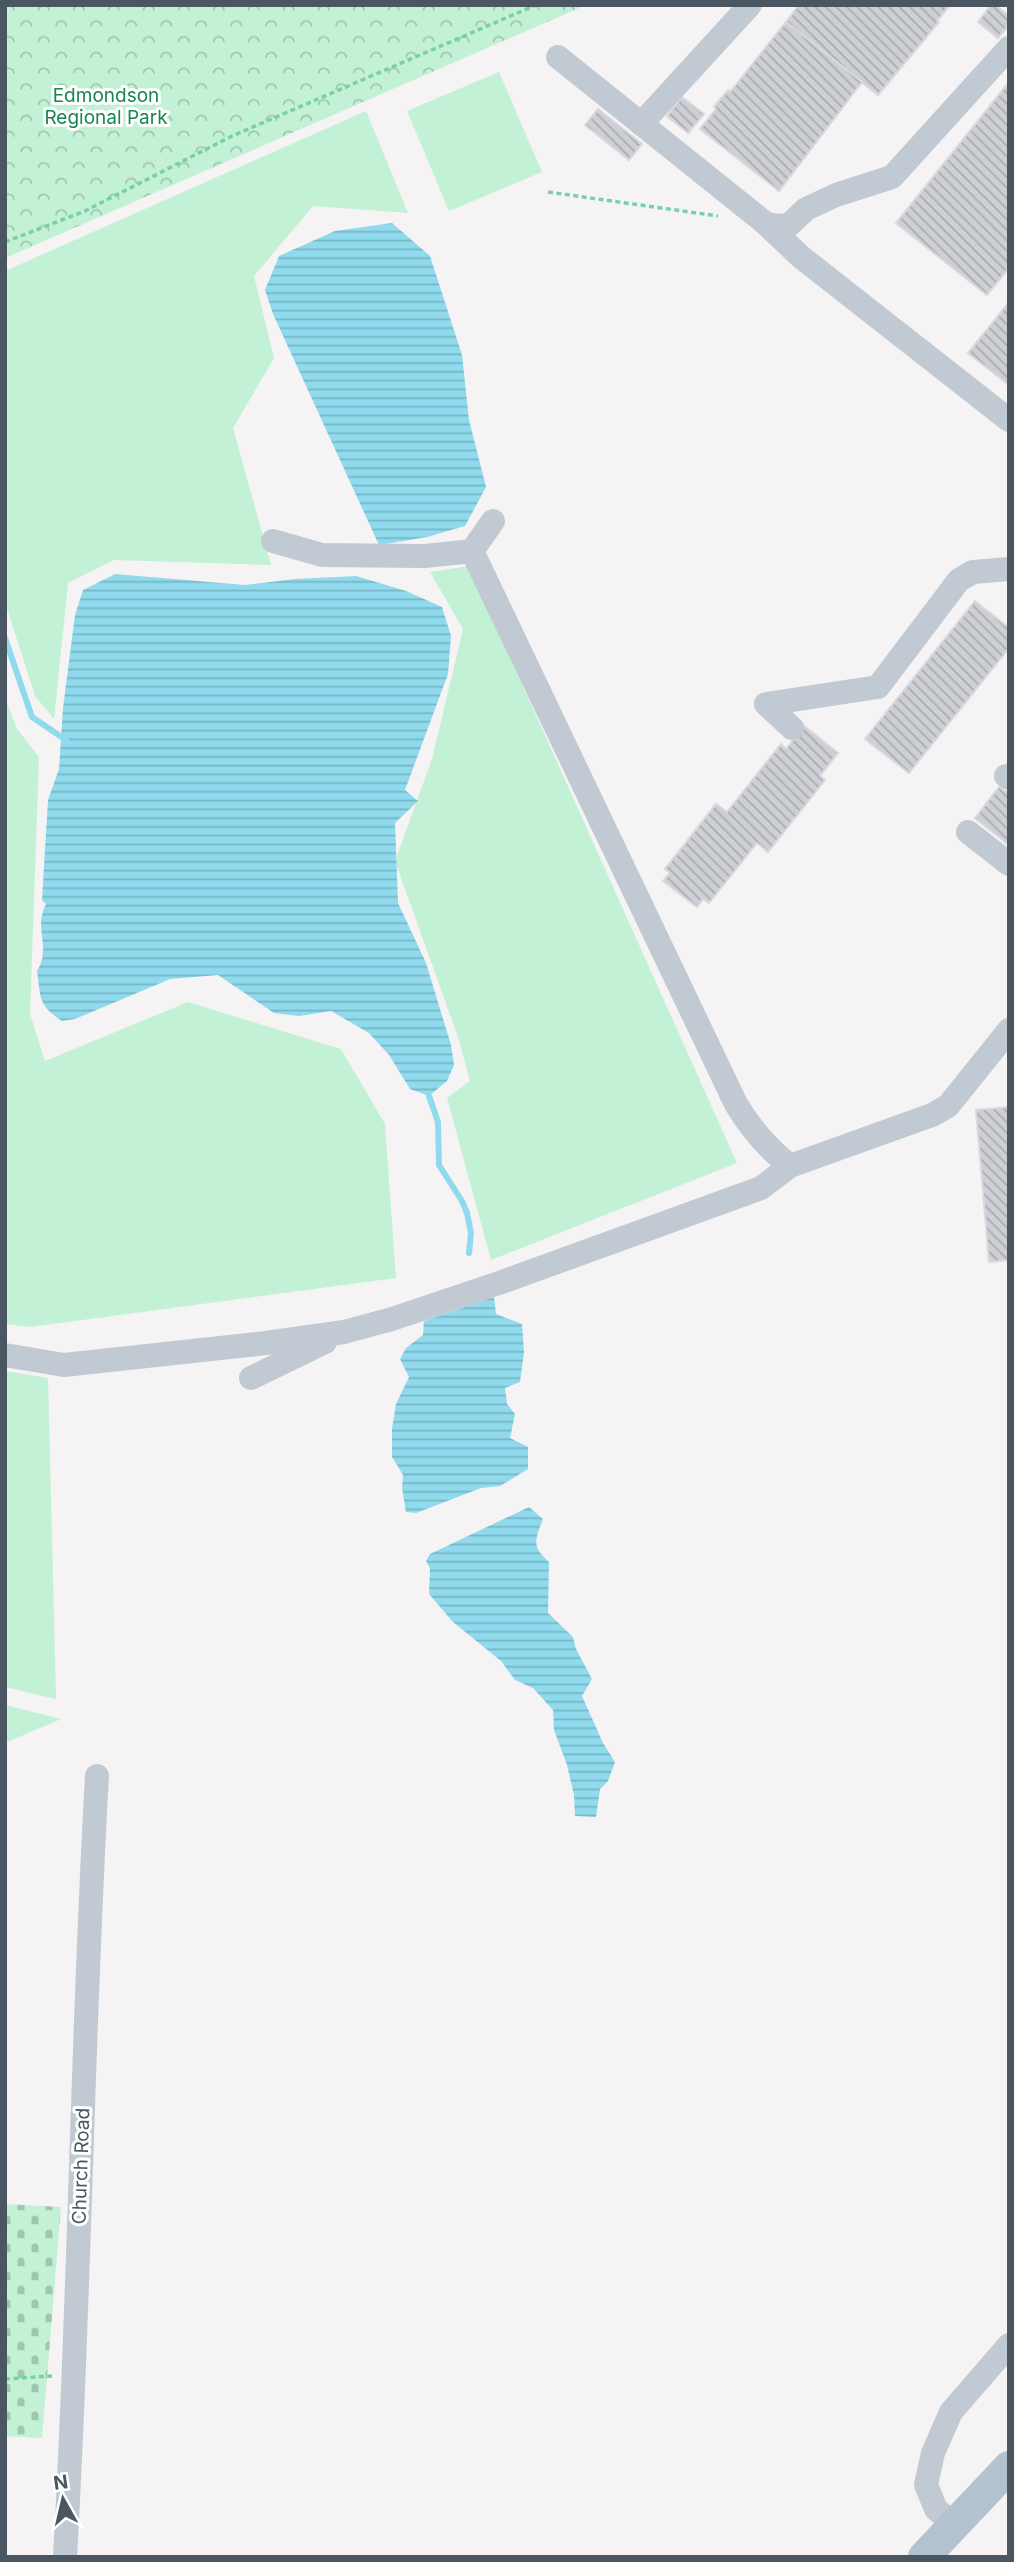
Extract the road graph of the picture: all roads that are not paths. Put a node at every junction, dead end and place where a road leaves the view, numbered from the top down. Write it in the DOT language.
graph roads {
  1 [pos="750,5"];
  2 [pos="1009,48"];
  3 [pos="558,57"];
  4 [pos="641,124"];
  5 [pos="765,223"];
  6 [pos="1009,420"];
  7 [pos="493,521"];
  8 [pos="273,541"];
  9 [pos="472,551"];
  10 [pos="1009,569"];
  11 [pos="792,728"];
  12 [pos="968,832"];
  13 [pos="1009,864"];
  14 [pos="1009,1030"];
  15 [pos="790,1166"];
  16 [pos="344,1332"];
  17 [pos="5,1355"];
  18 [pos="251,1378"];
  19 [pos="97,1776"];
  20 [pos="1009,2345"];
  21 [pos="1009,2467"];
  22 [pos="954,2525"];
  23 [pos="65,2557"];
  24 [pos="924,2557"];
  1 -- 4 [label="street"];
  2 -- 5 [label="street"];
  3 -- 4 [label="street"];
  4 -- 5 [label="street"];
  5 -- 6 [label="street"];
  7 -- 9 [label="street"];
  8 -- 9 [label="street"];
  9 -- 15 [label="street"];
  10 -- 11 [label="street"];
  12 -- 13 [label="street"];
  14 -- 15 [label="street"];
  15 -- 16 [label="street"];
  16 -- 17 [label="street"];
  16 -- 18 [label="street"];
  19 -- 23 [label="street, Church Road"];
  20 -- 22 [label="street"];
  21 -- 22 [label="main road"];
  22 -- 24 [label="main road"];
}
